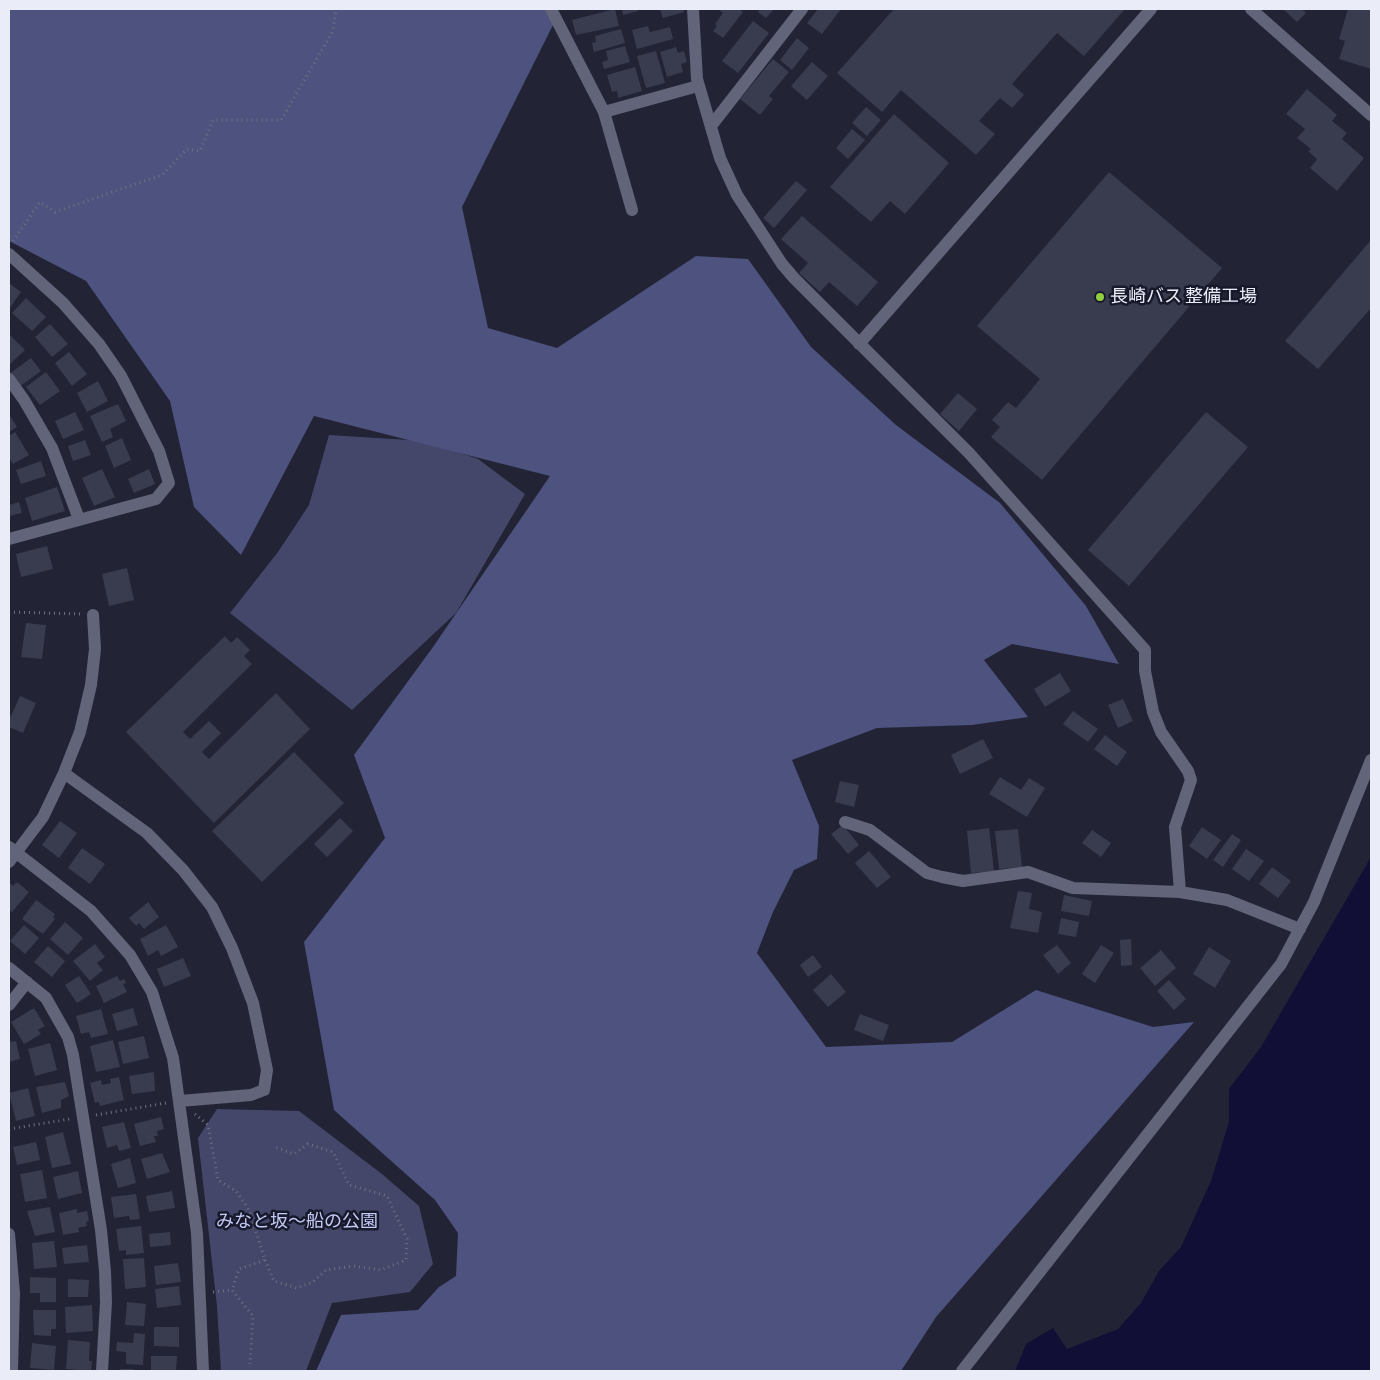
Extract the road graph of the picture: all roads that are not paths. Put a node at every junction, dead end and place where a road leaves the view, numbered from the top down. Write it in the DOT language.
graph roads {
  1 [pos="551,9"];
  2 [pos="694,9"];
  3 [pos="802,9"];
  4 [pos="1151,9"];
  5 [pos="1251,9"];
  6 [pos="698,86"];
  7 [pos="604,112"];
  8 [pos="1371,115"];
  9 [pos="711,126"];
  10 [pos="632,210"];
  11 [pos="9,254"];
  12 [pos="859,344"];
  13 [pos="9,379"];
  14 [pos="80,519"];
  15 [pos="9,539"];
  16 [pos="93,615"];
  17 [pos="1371,760"];
  18 [pos="64,773"];
  19 [pos="845,822"];
  20 [pos="11,854"];
  21 [pos="1180,892"];
  22 [pos="1300,929"];
  23 [pos="9,968"];
  24 [pos="27,982"];
  25 [pos="9,1005"];
  26 [pos="180,1101"];
  27 [pos="9,1234"];
  28 [pos="12,1371"];
  29 [pos="102,1371"];
  30 [pos="203,1371"];
  31 [pos="962,1371"];
  1 -- 7 [label="street"];
  2 -- 6 [label="street"];
  3 -- 9 [label="street"];
  4 -- 12 [label="street"];
  5 -- 8 [label="street"];
  6 -- 7 [label="street"];
  6 -- 9 [label="street"];
  7 -- 10 [label="street"];
  9 -- 12 [label="street"];
  11 -- 14 [label="street"];
  12 -- 21 [label="street"];
  13 -- 14 [label="street"];
  14 -- 15 [label="street"];
  16 -- 18 [label="street"];
  17 -- 22 [label="street"];
  18 -- 20 [label="street"];
  18 -- 26 [label="street"];
  19 -- 21 [label="street"];
  20 -- 26 [label="street"];
  21 -- 22 [label="street"];
  22 -- 31 [label="street"];
  23 -- 24 [label="street"];
  24 -- 25 [label="street"];
  24 -- 29 [label="street"];
  26 -- 30 [label="street"];
  27 -- 28 [label="street"];
}
